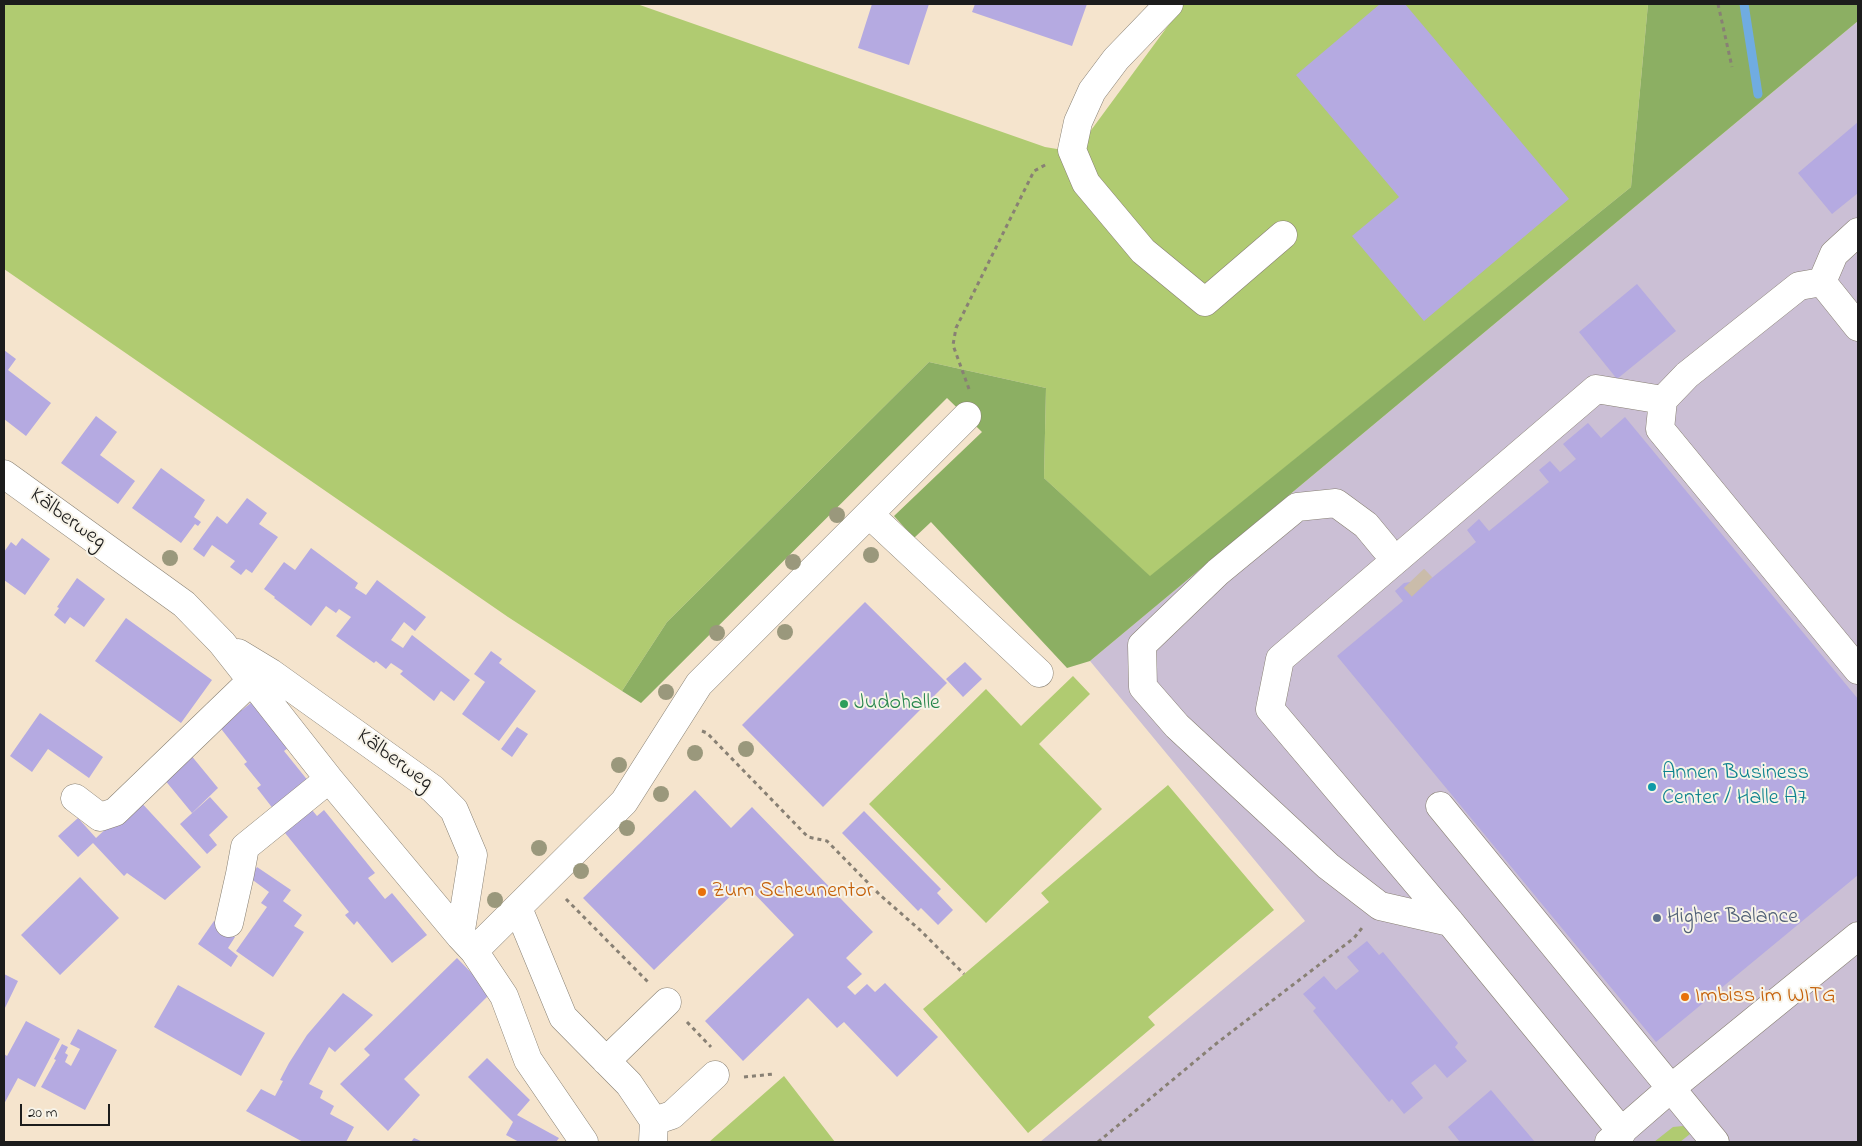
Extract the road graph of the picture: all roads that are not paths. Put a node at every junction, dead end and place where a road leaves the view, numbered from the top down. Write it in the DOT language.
graph roads {
  1 [pos="1168,4"];
  2 [pos="1858,232"];
  3 [pos="1283,235"];
  4 [pos="1822,282"];
  5 [pos="1858,327"];
  6 [pos="1663,400"];
  7 [pos="967,416"];
  8 [pos="4,474"];
  9 [pos="870,514"];
  10 [pos="1385,548"];
  11 [pos="222,643"];
  12 [pos="1858,670"];
  13 [pos="1039,673"];
  14 [pos="252,680"];
  15 [pos="329,779"];
  16 [pos="75,798"];
  17 [pos="1440,806"];
  18 [pos="518,908"];
  19 [pos="1450,922"];
  20 [pos="229,923"];
  21 [pos="1858,936"];
  22 [pos="467,944"];
  23 [pos="667,1002"];
  24 [pos="606,1061"];
  25 [pos="715,1075"];
  26 [pos="1670,1090"];
  27 [pos="653,1132"];
  28 [pos="1616,1137"];
  29 [pos="584,1142"];
  30 [pos="1715,1142"];
  1 -- 3 [label="street"];
  2 -- 4 [label="street"];
  4 -- 5 [label="street"];
  4 -- 6 [label="street"];
  6 -- 12 [label="street"];
  6 -- 19 [label="street"];
  7 -- 9 [label="street"];
  8 -- 11 [label="street, Kälberweg"];
  9 -- 13 [label="street"];
  9 -- 18 [label="street"];
  10 -- 19 [label="street"];
  11 -- 14 [label="street, Kälberweg"];
  11 -- 22 [label="street, Kälberweg"];
  14 -- 15 [label="street, Kälberweg"];
  14 -- 16 [label="street"];
  15 -- 20 [label="street"];
  15 -- 22 [label="street, Kälberweg"];
  17 -- 26 [label="street"];
  18 -- 22 [label="street"];
  18 -- 24 [label="street"];
  19 -- 28 [label="street"];
  21 -- 26 [label="street"];
  22 -- 29 [label="street, Kälberweg"];
  23 -- 24 [label="street"];
  24 -- 27 [label="street"];
  25 -- 27 [label="street"];
  26 -- 28 [label="street"];
  26 -- 30 [label="street"];
}
